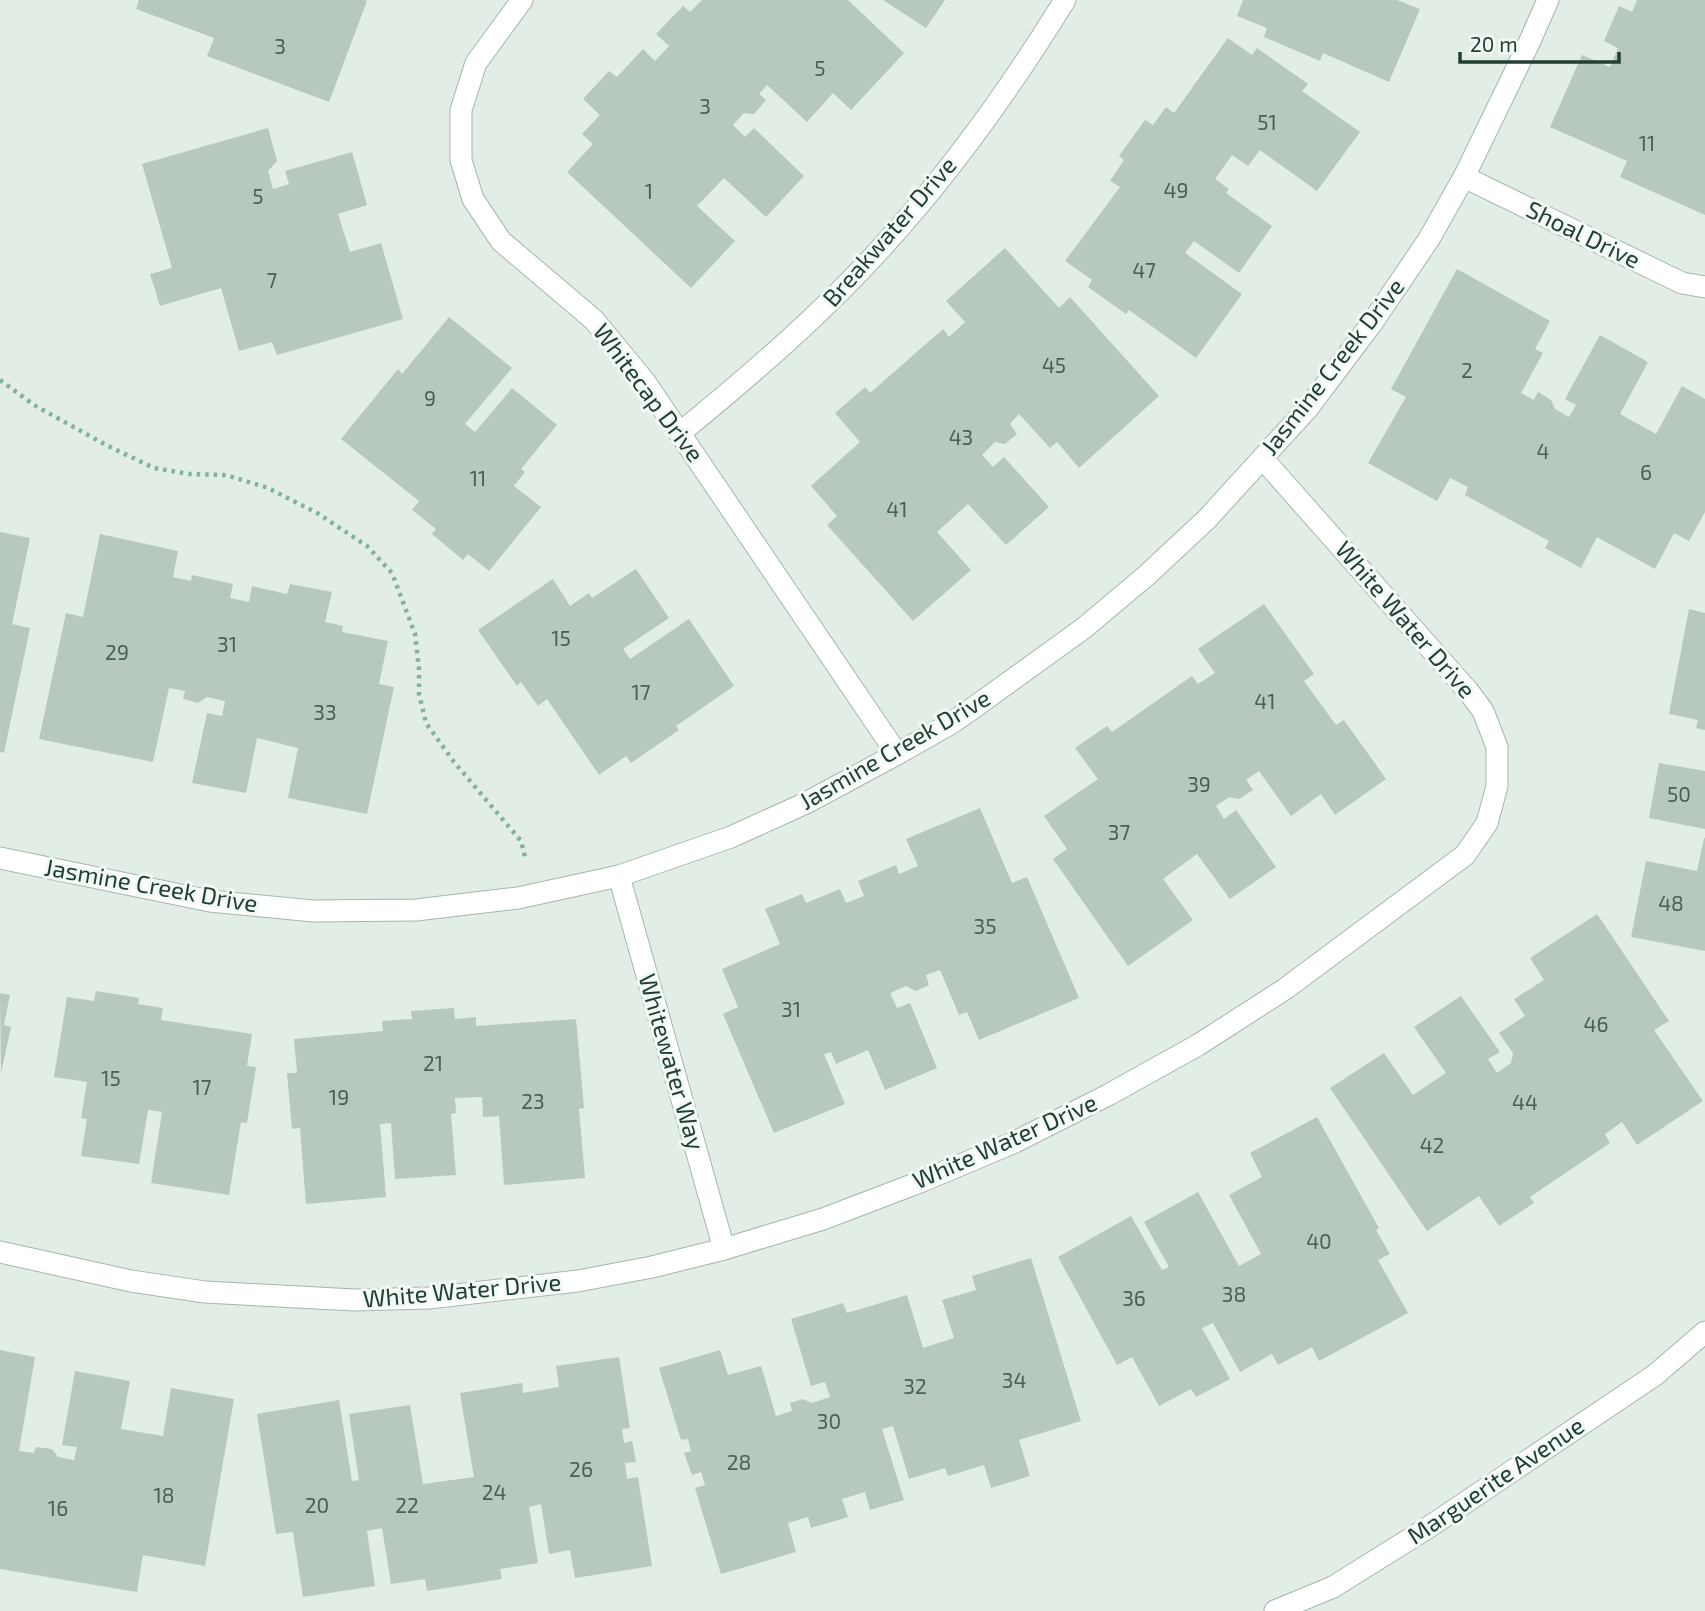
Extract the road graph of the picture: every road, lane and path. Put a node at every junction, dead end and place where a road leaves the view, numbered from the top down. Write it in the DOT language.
graph roads {
  1 [pos="522,0"];
  2 [pos="1065,0"];
  3 [pos="1548,0"];
  4 [pos="1464,177"];
  5 [pos="1705,287"];
  6 [pos="0,380"];
  7 [pos="680,433"];
  8 [pos="1263,459"];
  9 [pos="897,754"];
  10 [pos="0,858"];
  11 [pos="619,876"];
  12 [pos="534,895"];
  13 [pos="724,1249"];
  14 [pos="0,1252"];
  15 [pos="1705,1332"];
  16 [pos="1275,1611"];
  1 -- 7 [label="street, Whitecap Drive"];
  2 -- 7 [label="street, Breakwater Drive"];
  3 -- 4 [label="street, Jasmine Creek Drive"];
  4 -- 5 [label="street, Shoal Drive"];
  4 -- 8 [label="street, Jasmine Creek Drive"];
  6 -- 12 [label="path"];
  7 -- 9 [label="street, Whitecap Drive"];
  8 -- 9 [label="street, Jasmine Creek Drive"];
  8 -- 13 [label="street, White Water Drive"];
  9 -- 11 [label="street, Jasmine Creek Drive"];
  10 -- 12 [label="street, Jasmine Creek Drive"];
  11 -- 12 [label="street, Jasmine Creek Drive"];
  11 -- 13 [label="street, Whitewater Way"];
  13 -- 14 [label="street, White Water Drive"];
  15 -- 16 [label="street, Marguerite Avenue"];
}
